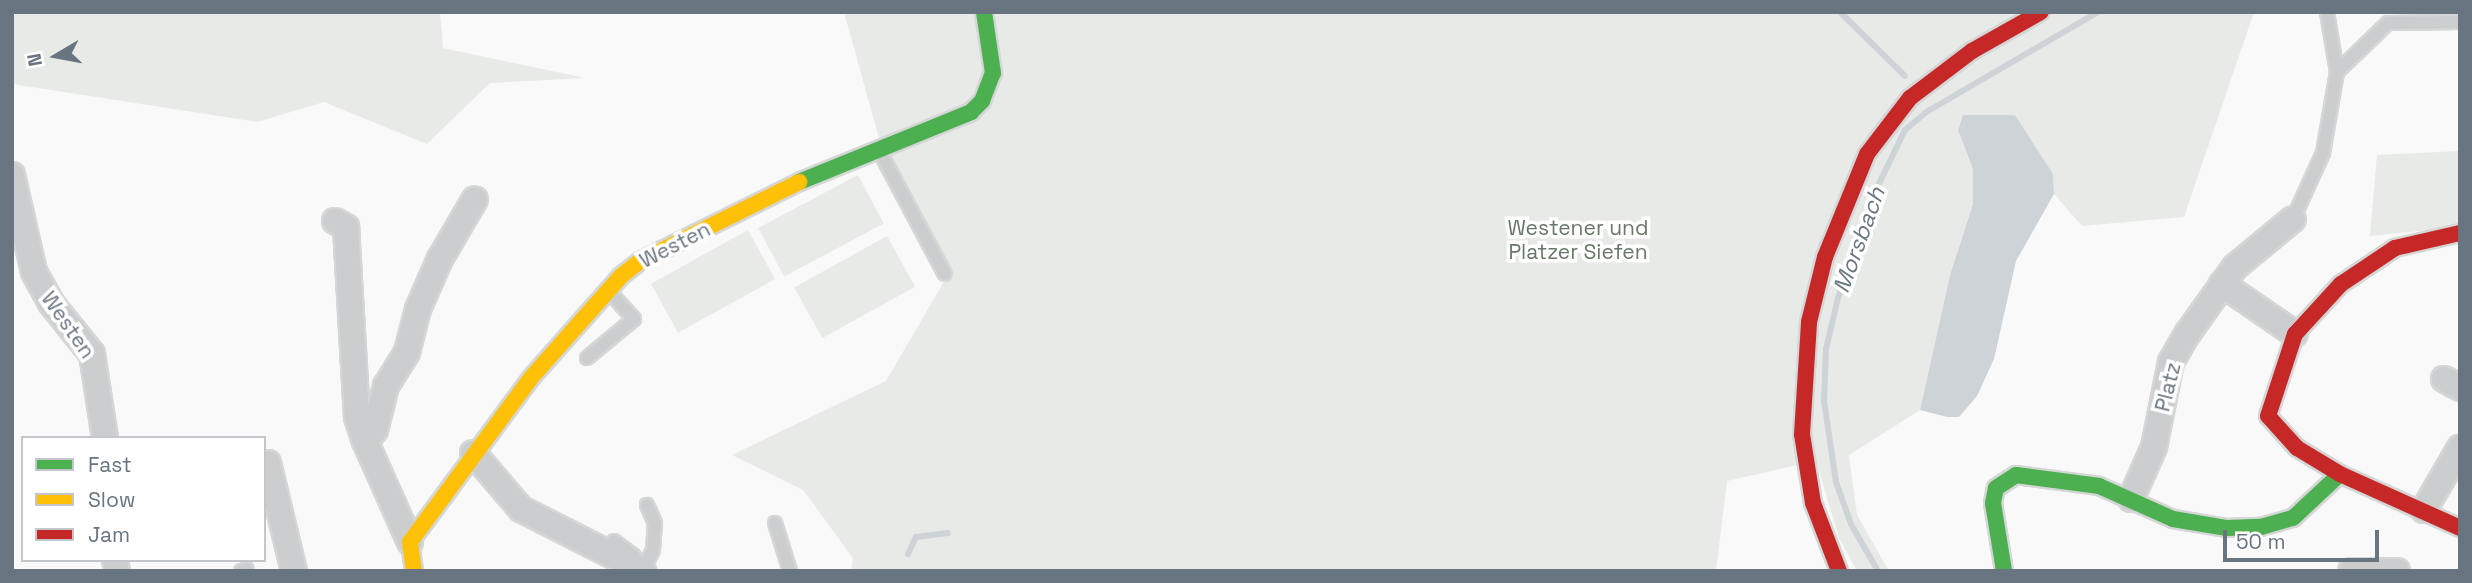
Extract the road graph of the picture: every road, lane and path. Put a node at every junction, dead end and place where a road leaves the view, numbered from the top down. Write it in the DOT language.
graph roads {
  1 [pos="984,12"];
  2 [pos="2042,12"];
  3 [pos="2327,12"];
  4 [pos="2460,22"];
  5 [pos="2337,72"];
  6 [pos="871,151"];
  7 [pos="12,175"];
  8 [pos="475,199"];
  9 [pos="2292,219"];
  10 [pos="335,221"];
  11 [pos="2460,233"];
  12 [pos="945,274"];
  13 [pos="2222,284"];
  14 [pos="608,289"];
  15 [pos="2295,334"];
  16 [pos="587,358"];
  17 [pos="105,436"];
  18 [pos="365,441"];
  19 [pos="2460,449"];
  20 [pos="473,453"];
  21 [pos="268,463"];
  22 [pos="2340,474"];
  23 [pos="2131,499"];
  24 [pos="647,505"];
  25 [pos="2424,510"];
  26 [pos="775,523"];
  27 [pos="2460,528"];
  28 [pos="614,541"];
  29 [pos="410,542"];
  30 [pos="294,571"];
  31 [pos="414,571"];
  32 [pos="643,571"];
  33 [pos="790,571"];
  34 [pos="1839,571"];
  35 [pos="2004,571"];
  36 [pos="2351,571"];
  37 [pos="2398,571"];
  1 -- 6 [label="street, Westen"];
  2 -- 34 [label="street"];
  3 -- 5 [label="lane"];
  4 -- 5 [label="lane"];
  5 -- 9 [label="lane"];
  6 -- 12 [label="lane"];
  6 -- 14 [label="street, Westen"];
  7 -- 17 [label="street, Westen"];
  8 -- 18 [label="street"];
  9 -- 13 [label="street, Platz"];
  10 -- 18 [label="street"];
  11 -- 15 [label="street"];
  13 -- 15 [label="street"];
  13 -- 23 [label="street, Platz"];
  14 -- 16 [label="lane"];
  14 -- 20 [label="street, Westen"];
  15 -- 22 [label="street"];
  18 -- 29 [label="street"];
  19 -- 25 [label="street"];
  20 -- 29 [label="street, Westen"];
  20 -- 32 [label="street"];
  21 -- 30 [label="street"];
  22 -- 23 [label="street"];
  22 -- 25 [label="street"];
  23 -- 35 [label="street"];
  24 -- 32 [label="lane"];
  25 -- 27 [label="street"];
  26 -- 33 [label="lane"];
  28 -- 32 [label="lane"];
  29 -- 31 [label="street"];
  36 -- 37 [label="street"];
}
